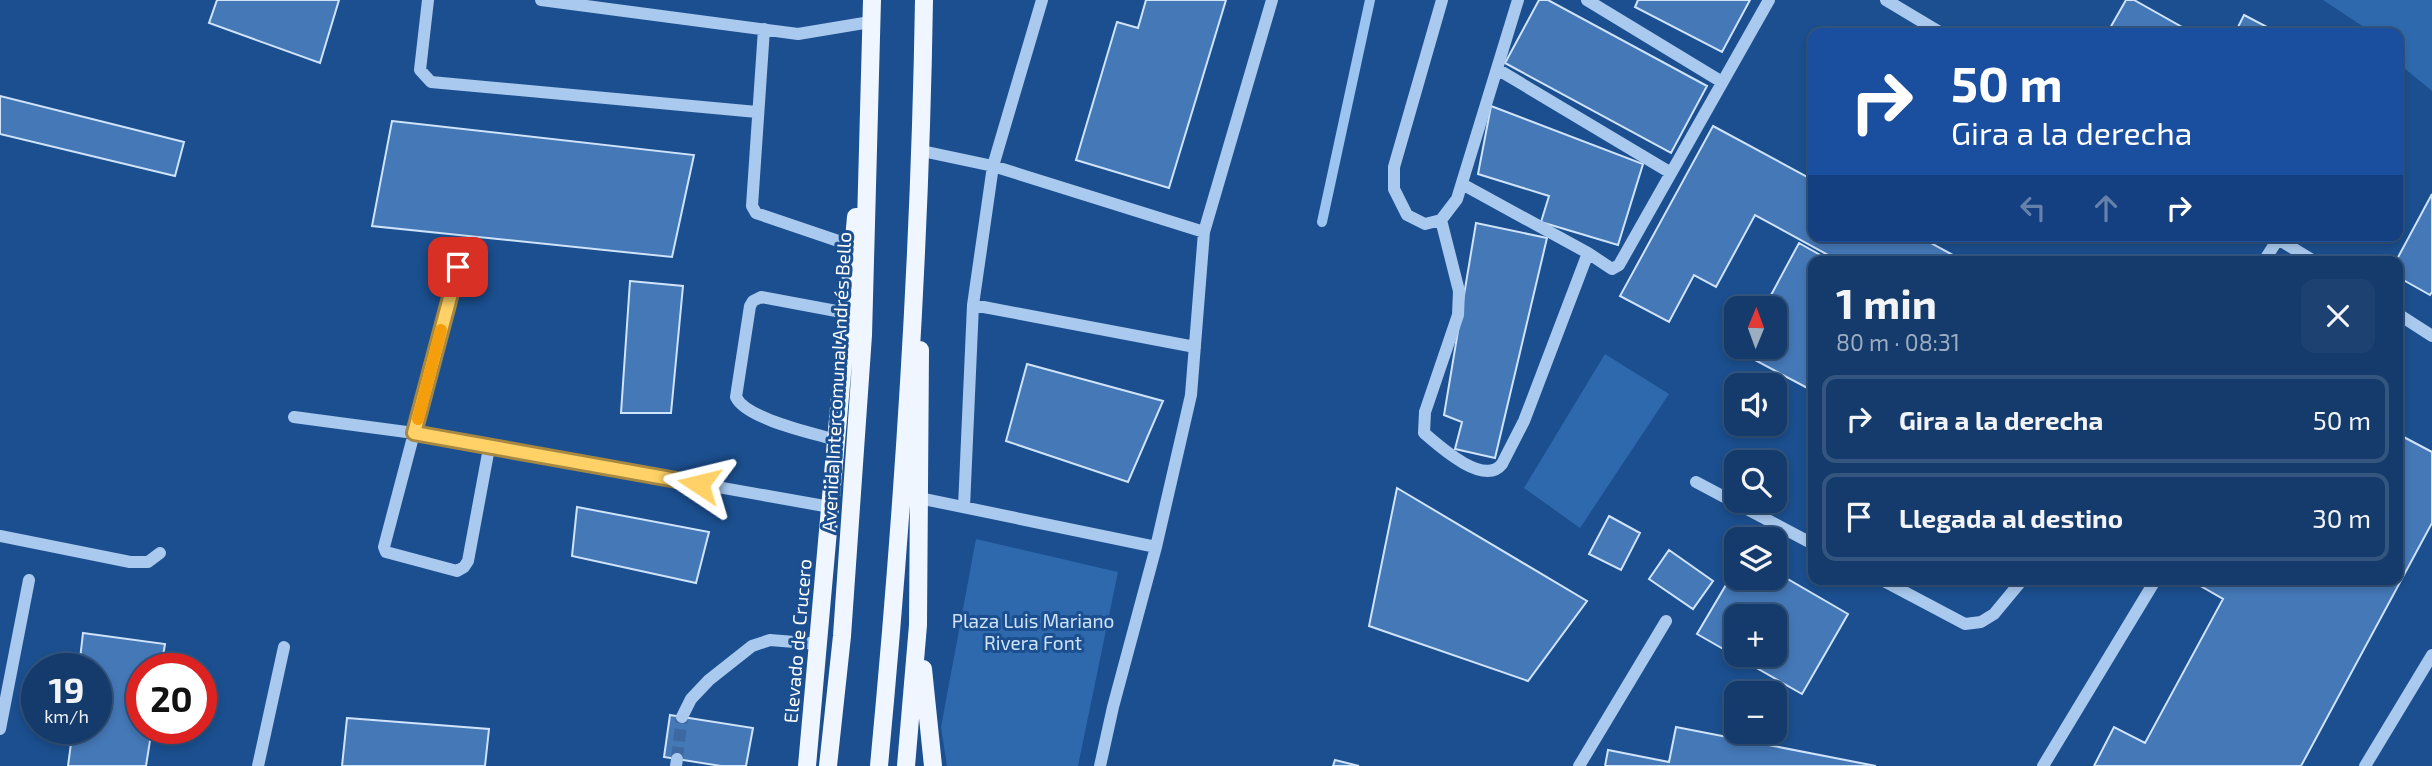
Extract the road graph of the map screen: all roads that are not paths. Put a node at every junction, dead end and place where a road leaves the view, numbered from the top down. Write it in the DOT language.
graph roads {
  1 [pos="428,0"];
  2 [pos="541,0"];
  3 [pos="872,0"];
  4 [pos="924,0"];
  5 [pos="1042,0"];
  6 [pos="1272,0"];
  7 [pos="1442,0"];
  8 [pos="1518,0"];
  9 [pos="1587,0"];
  10 [pos="1769,0"];
  11 [pos="1886,0"];
  12 [pos="870,22"];
  13 [pos="1933,28"];
  14 [pos="764,29"];
  15 [pos="871,60"];
  16 [pos="923,68"];
  17 [pos="1497,69"];
  18 [pos="1722,82"];
  19 [pos="757,112"];
  20 [pos="922,151"];
  21 [pos="993,166"];
  22 [pos="1671,173"];
  23 [pos="1462,184"];
  24 [pos="1441,220"];
  25 [pos="1204,232"];
  26 [pos="2282,242"];
  27 [pos="853,246"];
  28 [pos="1588,253"];
  29 [pos="2306,256"];
  30 [pos="458,267"];
  31 [pos="973,305"];
  32 [pos="847,313"];
  33 [pos="2403,317"];
  34 [pos="2432,336"];
  35 [pos="1195,347"];
  36 [pos="294,417"];
  37 [pos="414,433"];
  38 [pos="836,440"];
  39 [pos="489,448"];
  40 [pos="1696,482"];
  41 [pos="919,498"];
  42 [pos="830,507"];
  43 [pos="964,507"];
  44 [pos="0,536"];
  45 [pos="1808,541"];
  46 [pos="1156,547"];
  47 [pos="160,553"];
  48 [pos="29,580"];
  49 [pos="1891,585"];
  50 [pos="2018,585"];
  51 [pos="2152,585"];
  52 [pos="1666,621"];
  53 [pos="918,625"];
  54 [pos="819,643"];
  55 [pos="284,647"];
  56 [pos="2432,654"];
  57 [pos="682,717"];
  58 [pos="0,729"];
  59 [pos="258,766"];
  60 [pos="807,766"];
  61 [pos="828,766"];
  62 [pos="879,766"];
  63 [pos="906,766"];
  64 [pos="933,766"];
  65 [pos="1100,766"];
  66 [pos="1579,766"];
  67 [pos="2043,766"];
  68 [pos="2365,766"];
  1 -- 19 [label="street"];
  2 -- 14 [label="street"];
  3 -- 12 [label="main road, Avenida Intercomunal Andrés Bello"];
  4 -- 16 [label="main road"];
  5 -- 21 [label="street"];
  6 -- 25 [label="street"];
  7 -- 24 [label="street"];
  8 -- 17 [label="street"];
  9 -- 18 [label="street"];
  10 -- 18 [label="street"];
  11 -- 13 [label="street"];
  12 -- 14 [label="street"];
  12 -- 15 [label="main road, Avenida Intercomunal Andrés Bello"];
  14 -- 19 [label="street"];
  15 -- 27 [label="main road, Elevado de Crucero"];
  15 -- 61 [label="main road, Avenida Intercomunal Andrés Bello"];
  16 -- 20 [label="main road"];
  16 -- 62 [label="main road"];
  17 -- 22 [label="street"];
  17 -- 23 [label="street"];
  18 -- 22 [label="street"];
  19 -- 27 [label="street"];
  20 -- 21 [label="street"];
  20 -- 41 [label="main road"];
  21 -- 25 [label="street"];
  21 -- 31 [label="street"];
  22 -- 28 [label="street"];
  23 -- 24 [label="street"];
  23 -- 28 [label="street"];
  24 -- 28 [label="street"];
  25 -- 35 [label="street"];
  26 -- 29 [label="street"];
  27 -- 32 [label="main road, Elevado de Crucero"];
  30 -- 37 [label="street"];
  31 -- 35 [label="street"];
  31 -- 43 [label="street"];
  32 -- 38 [label="main road, Elevado de Crucero"];
  32 -- 38 [label="street"];
  33 -- 34 [label="street"];
  35 -- 46 [label="street"];
  36 -- 37 [label="street"];
  37 -- 39 [label="street"];
  37 -- 39 [label="street"];
  38 -- 42 [label="main road, Elevado de Crucero"];
  39 -- 42 [label="street"];
  40 -- 45 [label="street"];
  41 -- 43 [label="street"];
  41 -- 53 [label="main road"];
  42 -- 54 [label="main road, Elevado de Crucero"];
  43 -- 46 [label="street"];
  44 -- 47 [label="street"];
  46 -- 65 [label="street"];
  48 -- 58 [label="street"];
  49 -- 50 [label="street"];
  51 -- 67 [label="street"];
  52 -- 66 [label="street"];
  53 -- 63 [label="main road"];
  53 -- 64 [label="main road"];
  54 -- 57 [label="street"];
  54 -- 60 [label="main road, Elevado de Crucero"];
  55 -- 59 [label="street"];
  56 -- 68 [label="street"];
}
